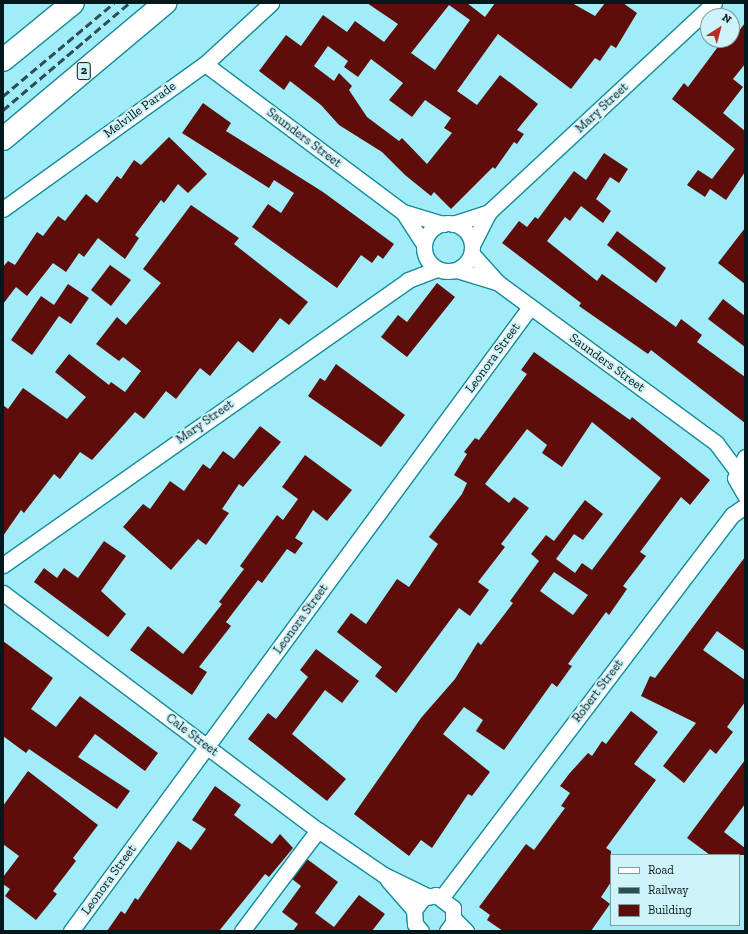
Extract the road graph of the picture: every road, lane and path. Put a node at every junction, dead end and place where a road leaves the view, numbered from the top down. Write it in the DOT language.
graph roads {
  1 [pos="73,3"];
  2 [pos="165,3"];
  3 [pos="271,3"];
  4 [pos="714,3"];
  5 [pos="3,60"];
  6 [pos="205,64"];
  7 [pos="3,138"];
  8 [pos="3,209"];
  9 [pos="403,212"];
  10 [pos="489,212"];
  11 [pos="448,224"];
  12 [pos="424,249"];
  13 [pos="472,250"];
  14 [pos="437,269"];
  15 [pos="457,270"];
  16 [pos="408,280"];
  17 [pos="497,282"];
  18 [pos="530,307"];
  19 [pos="716,443"];
  20 [pos="745,453"];
  21 [pos="745,457"];
  22 [pos="736,470"];
  23 [pos="741,490"];
  24 [pos="745,506"];
  25 [pos="732,515"];
  26 [pos="3,565"];
  27 [pos="3,593"];
  28 [pos="207,747"];
  29 [pos="318,830"];
  30 [pos="384,875"];
  31 [pos="427,896"];
  32 [pos="449,914"];
  33 [pos="416,924"];
  34 [pos="71,931"];
  35 [pos="242,931"];
  36 [pos="466,931"];
  1 -- 5 [label="highway"];
  2 -- 7 [label="highway, 2"];
  3 -- 6 [label="street, Melville Parade"];
  4 -- 10 [label="street, Mary Street"];
  6 -- 8 [label="street, Melville Parade"];
  6 -- 9 [label="street, Saunders Street"];
  9 -- 11 [label="street, Saunders Street"];
  9 -- 12 [label="street, Saunders Street"];
  10 -- 11 [label="street, Mary Street"];
  10 -- 13 [label="street, Mary Street"];
  11 -- 12 [label="street, Mary Street"];
  11 -- 13 [label="street"];
  12 -- 14 [label="street"];
  12 -- 16 [label="street, Mary Street"];
  13 -- 15 [label="street, Mary Street"];
  13 -- 17 [label="street, Saunders Street"];
  14 -- 15 [label="street, Mary Street"];
  14 -- 16 [label="street, Mary Street"];
  15 -- 17 [label="street, Saunders Street"];
  16 -- 26 [label="street, Mary Street"];
  17 -- 18 [label="street, Saunders Street"];
  18 -- 19 [label="street, Saunders Street"];
  18 -- 28 [label="street, Leonora Street"];
  19 -- 20 [label="street, Saunders Street"];
  19 -- 22 [label="street, Saunders Street"];
  21 -- 22 [label="street"];
  22 -- 23 [label="street"];
  23 -- 25 [label="street, Robert Street"];
  24 -- 25 [label="street, Robert Street"];
  25 -- 32 [label="street, Robert Street"];
  27 -- 28 [label="street, Cale Street"];
  28 -- 29 [label="street, Cale Street"];
  28 -- 34 [label="street, Leonora Street"];
  29 -- 30 [label="street, Cale Street"];
  29 -- 35 [label="street"];
  30 -- 31 [label="street, Cale Street"];
  30 -- 33 [label="street, Cale Street"];
  31 -- 32 [label="street"];
  31 -- 33 [label="street"];
  32 -- 36 [label="street"];
}
